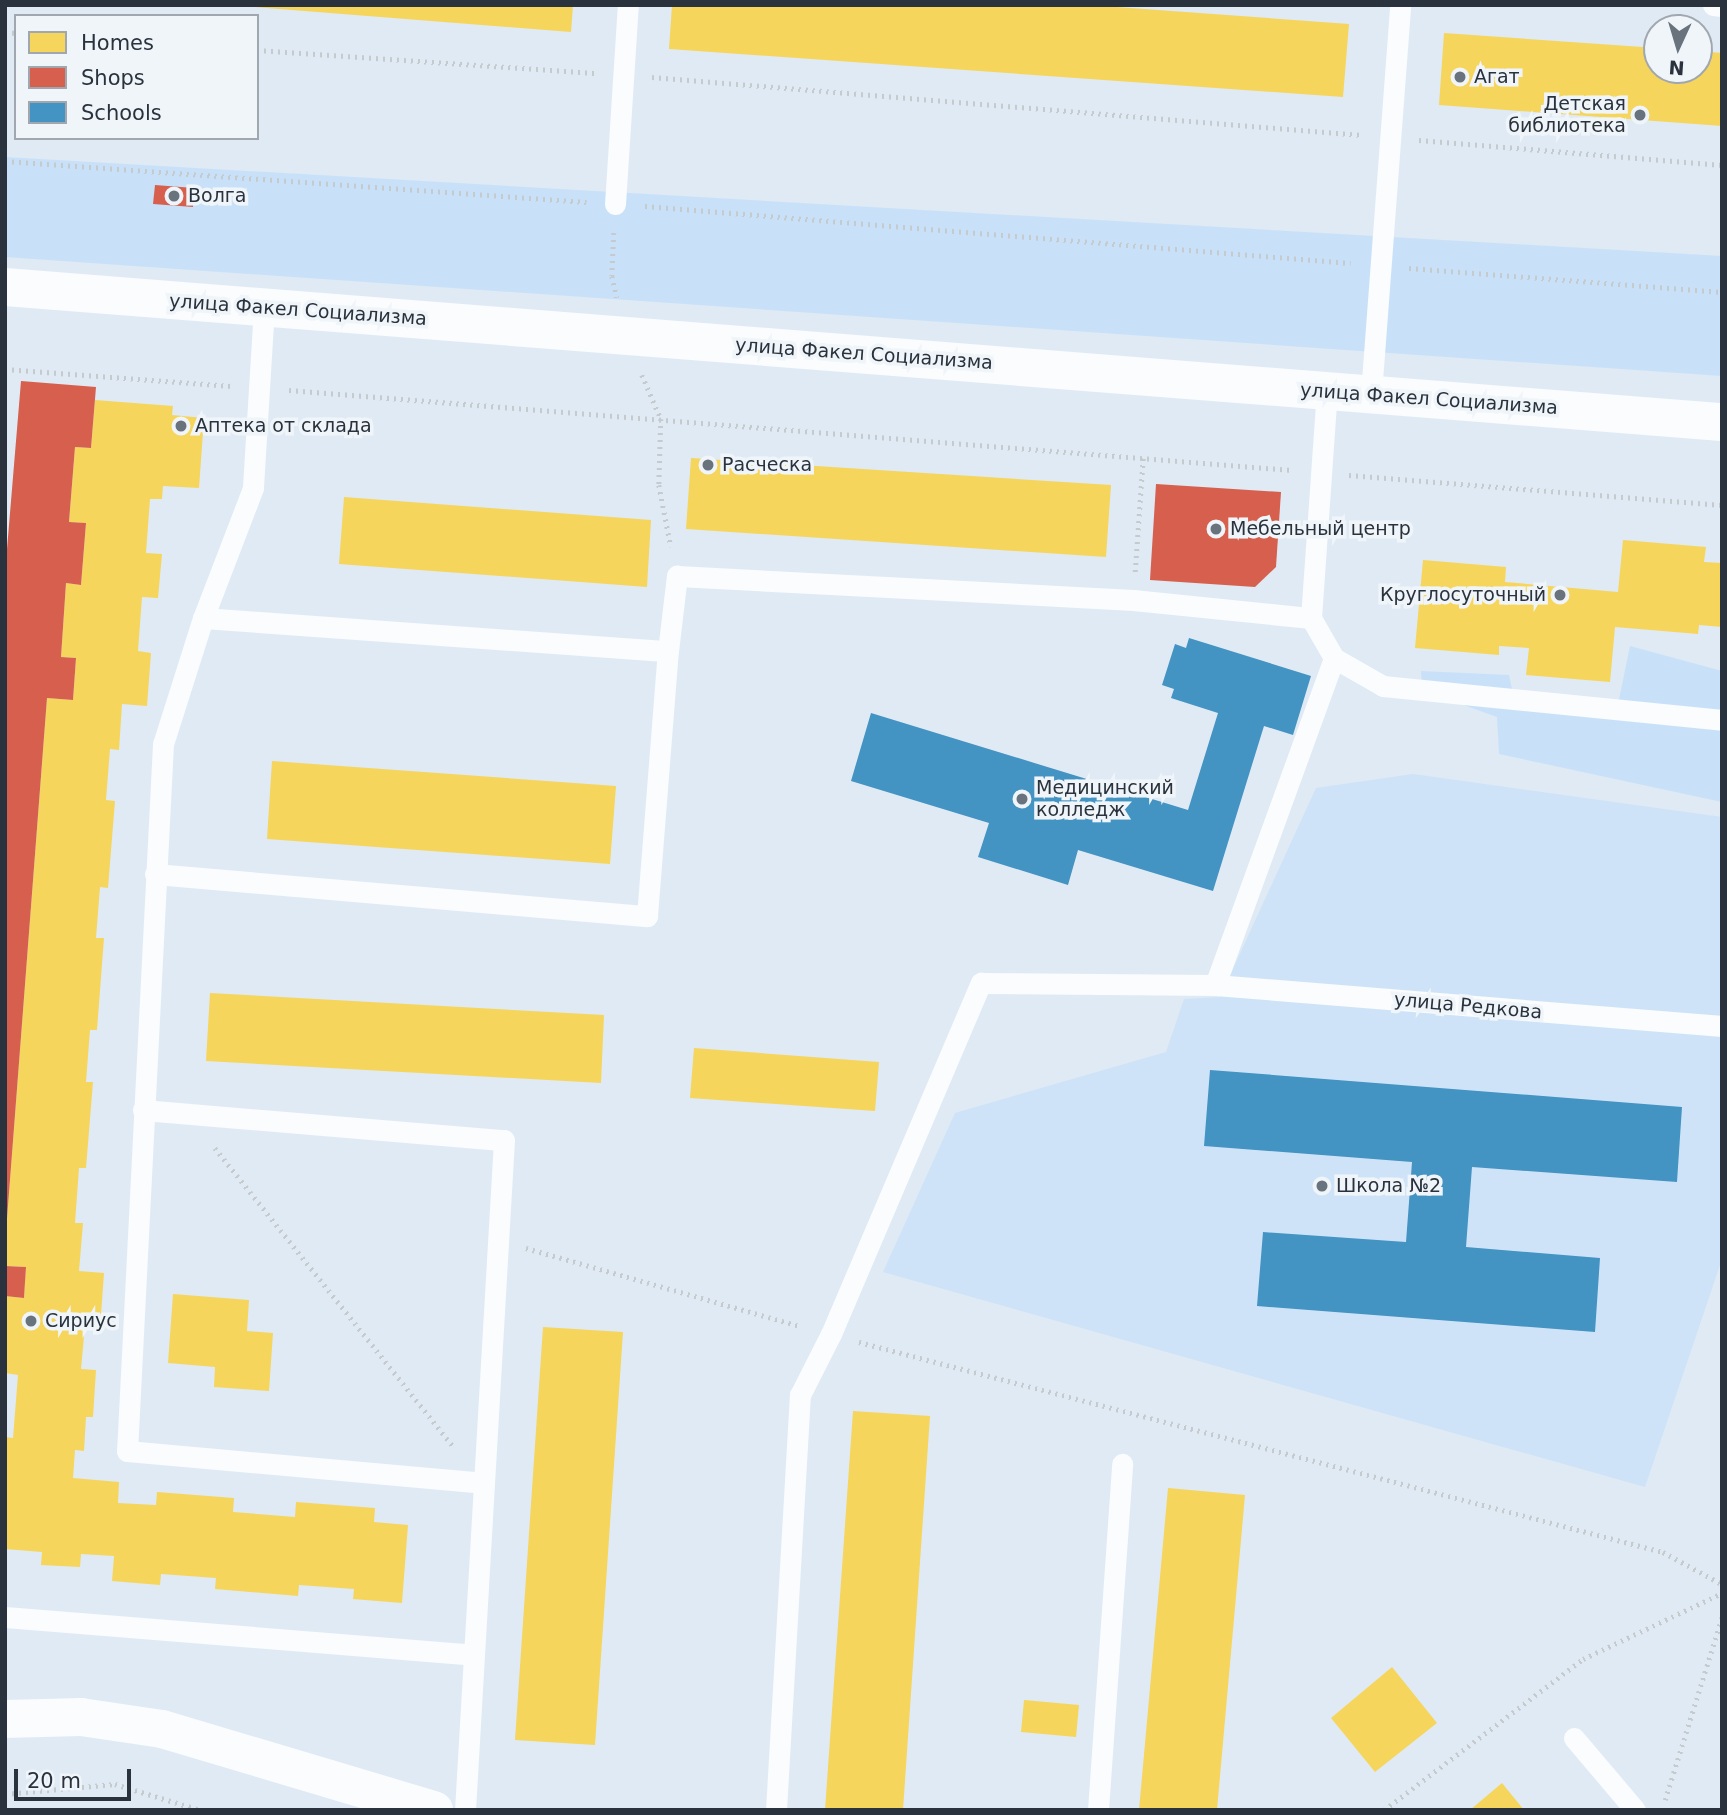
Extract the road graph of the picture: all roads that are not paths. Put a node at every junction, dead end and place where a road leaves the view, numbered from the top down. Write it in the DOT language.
graph roads {
  1 [pos="628,5"];
  2 [pos="1400,5"];
  3 [pos="1713,5"];
  4 [pos="1722,6"];
  5 [pos="615,204"];
  6 [pos="5,287"];
  7 [pos="264,307"];
  8 [pos="1326,391"];
  9 [pos="1371,394"];
  10 [pos="1722,422"];
  11 [pos="203,618"];
  12 [pos="1311,618"];
  13 [pos="668,651"];
  14 [pos="1334,658"];
  15 [pos="1722,720"];
  16 [pos="155,874"];
  17 [pos="1215,985"];
  18 [pos="1722,1026"];
  19 [pos="143,1110"];
  20 [pos="1122,1464"];
  21 [pos="484,1483"];
  22 [pos="5,1617"];
  23 [pos="473,1655"];
  24 [pos="5,1719"];
  25 [pos="1574,1738"];
  26 [pos="433,1810"];
  27 [pos="465,1810"];
  28 [pos="776,1810"];
  29 [pos="1098,1810"];
  30 [pos="1635,1810"];
  1 -- 5 [label="lane"];
  2 -- 9 [label="lane"];
  3 -- 4 [label="lane"];
  6 -- 7 [label="main road, улица Факел Социализма"];
  7 -- 8 [label="main road, улица Факел Социализма"];
  7 -- 11 [label="lane"];
  8 -- 9 [label="main road, улица Факел Социализма"];
  8 -- 12 [label="lane"];
  9 -- 10 [label="main road, улица Факел Социализма"];
  11 -- 13 [label="lane"];
  11 -- 16 [label="lane"];
  12 -- 13 [label="lane"];
  12 -- 14 [label="lane"];
  13 -- 16 [label="lane"];
  14 -- 15 [label="lane"];
  14 -- 17 [label="lane"];
  16 -- 19 [label="lane"];
  17 -- 18 [label="lane, улица Редкова"];
  17 -- 28 [label="lane, улица Редкова"];
  19 -- 21 [label="lane"];
  19 -- 21 [label="lane"];
  20 -- 29 [label="lane"];
  21 -- 23 [label="lane"];
  22 -- 23 [label="lane"];
  23 -- 27 [label="lane"];
  24 -- 26 [label="main road"];
  25 -- 30 [label="lane"];
}
